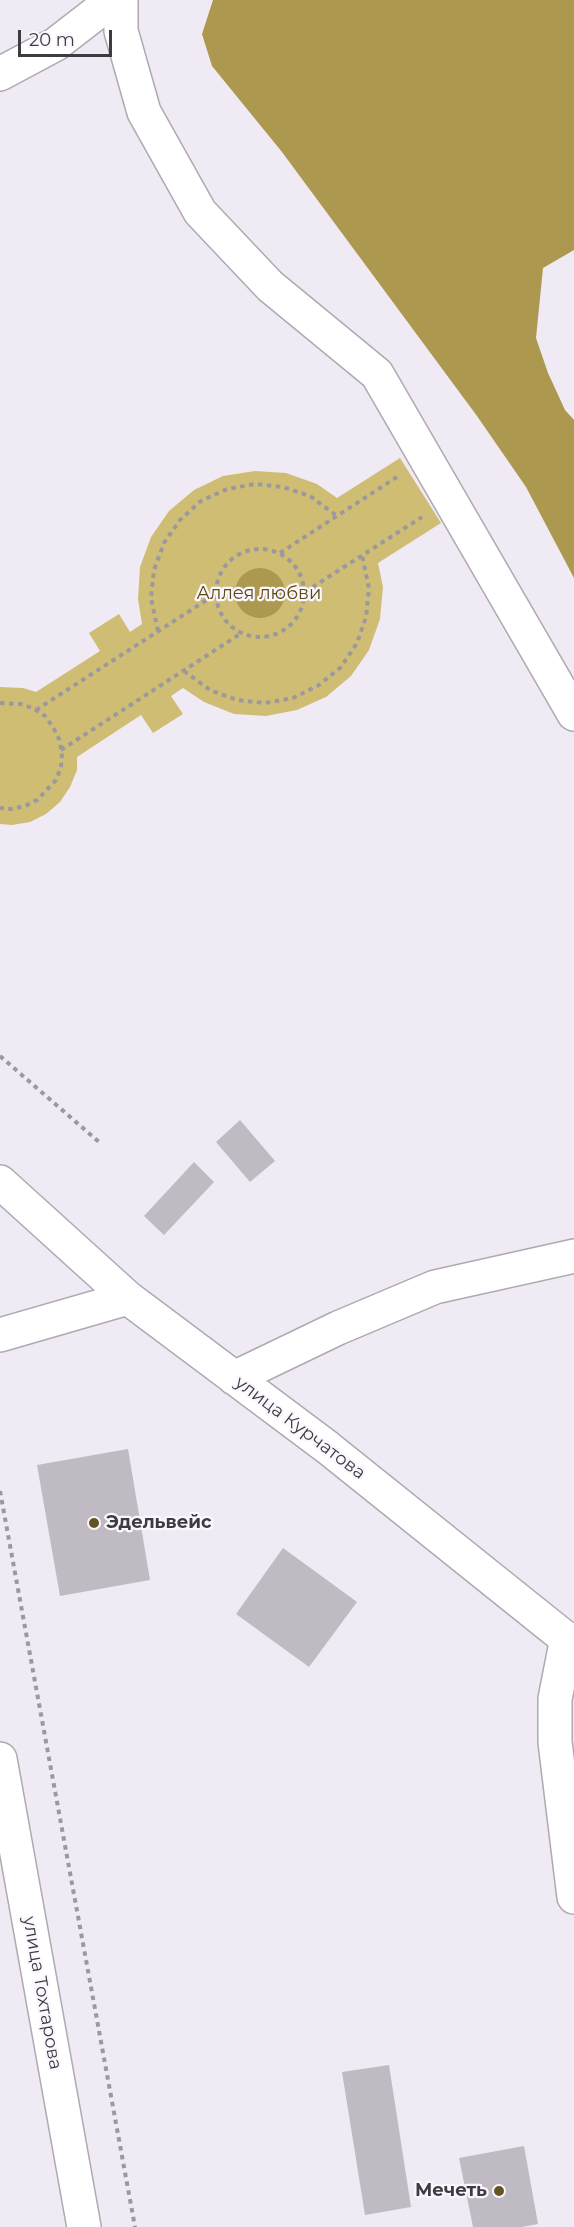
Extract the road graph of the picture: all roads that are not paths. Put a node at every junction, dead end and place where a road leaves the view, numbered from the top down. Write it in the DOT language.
graph roads {
  1 [pos="113,0"];
  2 [pos="121,0"];
  3 [pos="0,74"];
  4 [pos="574,714"];
  5 [pos="0,1182"];
  6 [pos="574,1256"];
  7 [pos="128,1298"];
  8 [pos="0,1335"];
  9 [pos="234,1378"];
  10 [pos="570,1641"];
  11 [pos="0,1759"];
  12 [pos="574,1897"];
  13 [pos="84,2227"];
  1 -- 3 [label="street"];
  2 -- 4 [label="street"];
  5 -- 7 [label="street, улица Курчатова"];
  6 -- 9 [label="street"];
  7 -- 8 [label="street"];
  7 -- 9 [label="street, улица Курчатова"];
  9 -- 10 [label="street, улица Курчатова"];
  10 -- 12 [label="street"];
  11 -- 13 [label="street, улица Тохтарова"];
}
